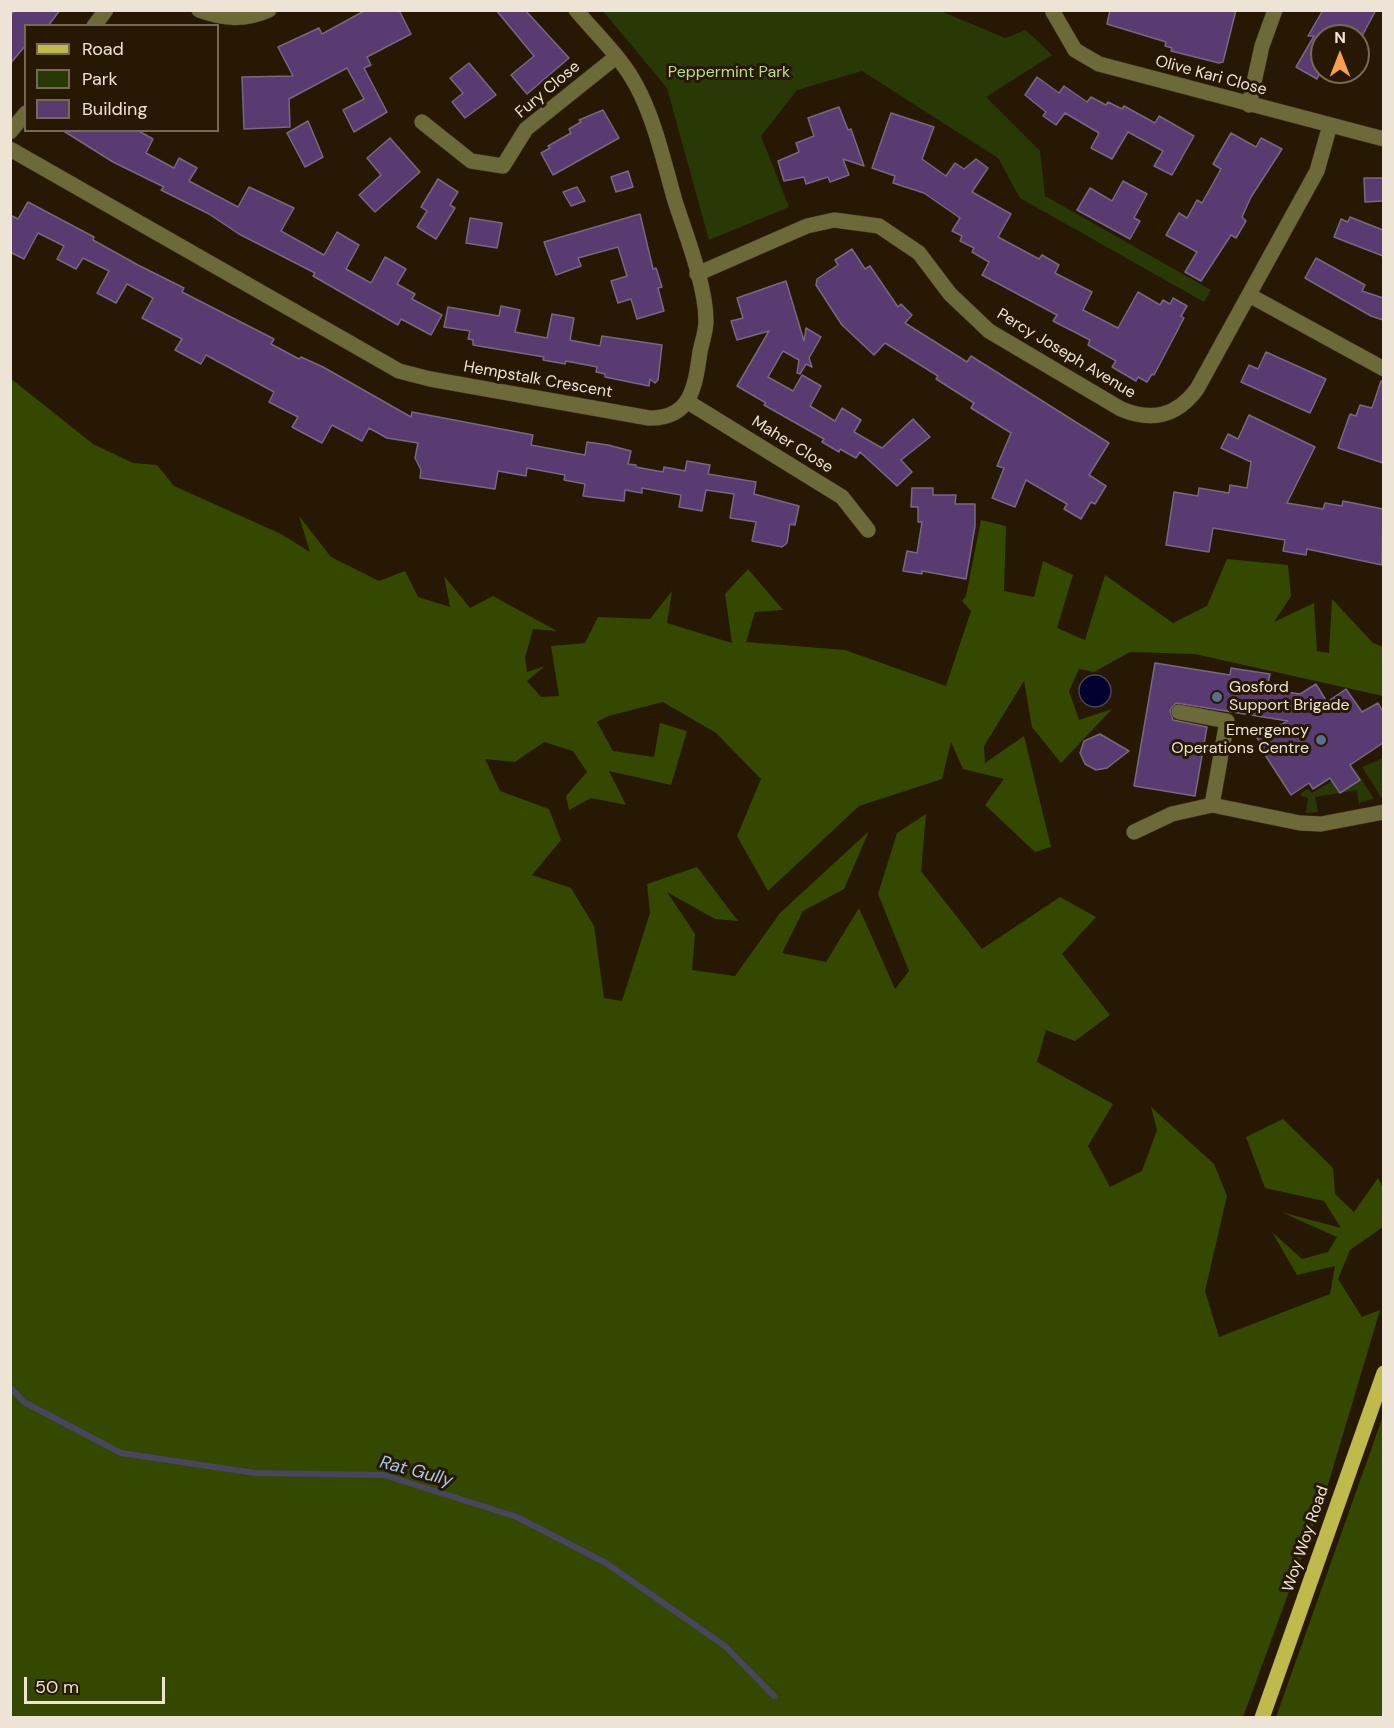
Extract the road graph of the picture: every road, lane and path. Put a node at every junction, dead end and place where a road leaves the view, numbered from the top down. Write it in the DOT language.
graph roads {
  1 [pos="106,10"];
  2 [pos="199,10"];
  3 [pos="269,10"];
  4 [pos="576,10"];
  5 [pos="1275,10"];
  6 [pos="1053,12"];
  7 [pos="96,24"];
  8 [pos="616,57"];
  9 [pos="1249,105"];
  10 [pos="24,115"];
  11 [pos="422,122"];
  12 [pos="1330,125"];
  13 [pos="10,132"];
  14 [pos="1383,139"];
  15 [pos="10,149"];
  16 [pos="697,274"];
  17 [pos="1249,296"];
  18 [pos="1383,369"];
  19 [pos="688,402"];
  20 [pos="868,530"];
  21 [pos="1179,712"];
  22 [pos="1212,806"];
  23 [pos="1383,812"];
  24 [pos="1134,832"];
  25 [pos="1383,1373"];
  26 [pos="1262,1718"];
  1 -- 7 [label="street"];
  2 -- 3 [label="street"];
  4 -- 8 [label="street"];
  5 -- 9 [label="street"];
  6 -- 9 [label="street, Olive Kari Close"];
  8 -- 11 [label="street, Fury Close"];
  8 -- 16 [label="street"];
  9 -- 12 [label="street, Olive Kari Close"];
  10 -- 13 [label="street"];
  12 -- 14 [label="street, Olive Kari Close"];
  12 -- 17 [label="street, Percy Joseph Avenue"];
  15 -- 19 [label="street, Hempstalk Crescent"];
  16 -- 17 [label="street, Percy Joseph Avenue"];
  16 -- 19 [label="street"];
  17 -- 18 [label="street"];
  19 -- 20 [label="street, Maher Close"];
  21 -- 22 [label="street"];
  22 -- 23 [label="street"];
  22 -- 24 [label="street"];
  25 -- 26 [label="main road, Woy Woy Road"];
}
